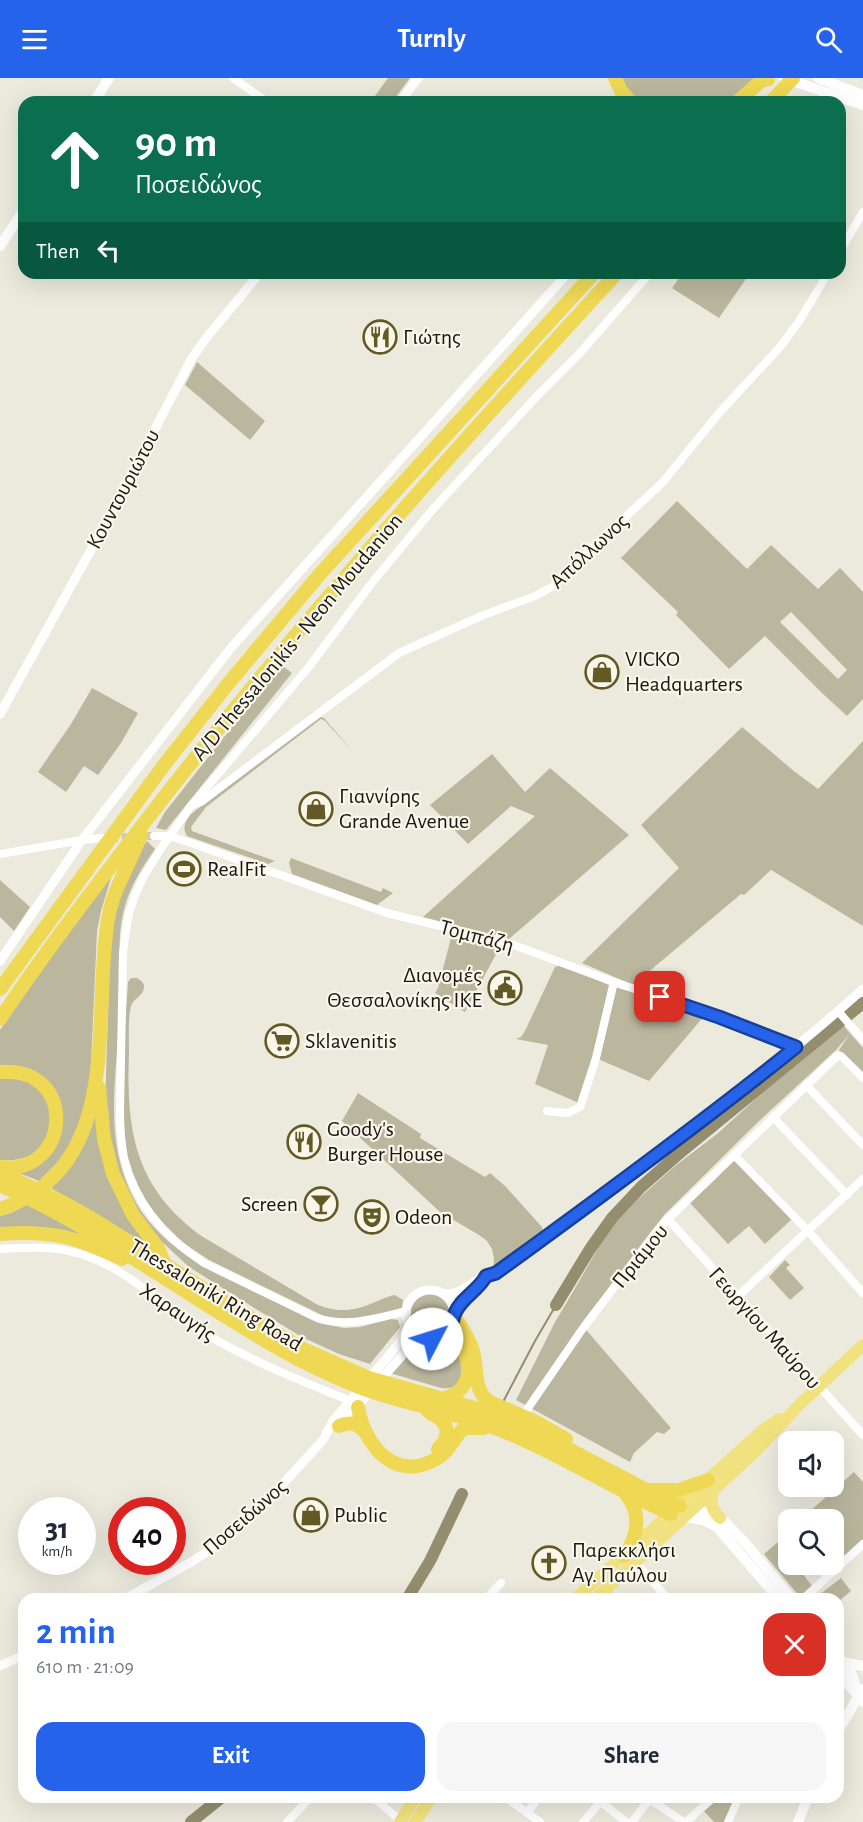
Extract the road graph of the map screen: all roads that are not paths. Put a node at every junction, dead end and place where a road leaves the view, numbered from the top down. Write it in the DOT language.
graph roads {
  1 [pos="109,78"];
  2 [pos="233,78"];
  3 [pos="418,78"];
  4 [pos="606,78"];
  5 [pos="615,78"];
  6 [pos="769,78"];
  7 [pos="793,78"];
  8 [pos="818,78"];
  9 [pos="783,84"];
  10 [pos="863,95"];
  11 [pos="98,96"];
  12 [pos="258,96"];
  13 [pos="404,96"];
  14 [pos="615,96"];
  15 [pos="626,96"];
  16 [pos="744,96"];
  17 [pos="753,96"];
  18 [pos="829,96"];
  19 [pos="846,101"];
  20 [pos="863,105"];
  21 [pos="863,212"];
  22 [pos="18,218"];
  23 [pos="846,241"];
  24 [pos="1,242"];
  25 [pos="255,279"];
  26 [pos="563,279"];
  27 [pos="589,279"];
  28 [pos="612,279"];
  29 [pos="645,279"];
  30 [pos="824,279"];
  31 [pos="0,714"];
  32 [pos="191,806"];
  33 [pos="145,823"];
  34 [pos="154,836"];
  35 [pos="170,836"];
  36 [pos="102,838"];
  37 [pos="82,840"];
  38 [pos="0,854"];
  39 [pos="0,961"];
  40 [pos="5,978"];
  41 [pos="614,982"];
  42 [pos="0,989"];
  43 [pos="863,989"];
  44 [pos="839,1012"];
  45 [pos="0,1019"];
  46 [pos="863,1040"];
  47 [pos="796,1047"];
  48 [pos="0,1072"];
  49 [pos="97,1077"];
  50 [pos="863,1078"];
  51 [pos="806,1085"];
  52 [pos="547,1112"];
  53 [pos="773,1117"];
  54 [pos="863,1145"];
  55 [pos="734,1155"];
  56 [pos="0,1170"];
  57 [pos="863,1179"];
  58 [pos="0,1185"];
  59 [pos="26,1190"];
  60 [pos="846,1195"];
  61 [pos="0,1209"];
  62 [pos="668,1220"];
  63 [pos="808,1231"];
  64 [pos="0,1234"];
  65 [pos="0,1250"];
  66 [pos="159,1267"];
  67 [pos="486,1276"];
  68 [pos="863,1293"];
  69 [pos="444,1294"];
  70 [pos="737,1297"];
  71 [pos="407,1311"];
  72 [pos="454,1314"];
  73 [pos="409,1326"];
  74 [pos="440,1337"];
  75 [pos="424,1338"];
  76 [pos="863,1346"];
  77 [pos="818,1387"];
  78 [pos="367,1398"];
  79 [pos="441,1399"];
  80 [pos="425,1407"];
  81 [pos="526,1411"];
  82 [pos="339,1426"];
  83 [pos="495,1428"];
  84 [pos="366,1433"];
  85 [pos="863,1436"];
  86 [pos="322,1440"];
  87 [pos="614,1473"];
  88 [pos="711,1485"];
  89 [pos="643,1488"];
  90 [pos="620,1489"];
  91 [pos="682,1512"];
  92 [pos="720,1518"];
  93 [pos="863,1544"];
  94 [pos="629,1559"];
  95 [pos="501,1583"];
  96 [pos="136,1593"];
  97 [pos="492,1593"];
  98 [pos="583,1593"];
  99 [pos="600,1593"];
  100 [pos="662,1593"];
  101 [pos="774,1593"];
  102 [pos="787,1593"];
  103 [pos="810,1593"];
  104 [pos="18,1658"];
  105 [pos="844,1664"];
  106 [pos="0,1666"];
  107 [pos="863,1666"];
  108 [pos="844,1667"];
  109 [pos="861,1696"];
  110 [pos="844,1722"];
  111 [pos="304,1803"];
  112 [pos="380,1803"];
  113 [pos="412,1803"];
  114 [pos="428,1803"];
  115 [pos="513,1803"];
  116 [pos="534,1803"];
  117 [pos="599,1803"];
  118 [pos="605,1803"];
  119 [pos="646,1803"];
  120 [pos="657,1803"];
  121 [pos="707,1803"];
  122 [pos="736,1803"];
  123 [pos="806,1803"];
  124 [pos="527,1813"];
  125 [pos="400,1821"];
  126 [pos="287,1822"];
  127 [pos="415,1822"];
  128 [pos="540,1822"];
  129 [pos="583,1822"];
  130 [pos="626,1822"];
  131 [pos="632,1822"];
  132 [pos="685,1822"];
  133 [pos="728,1822"];
  134 [pos="798,1822"];
  1 -- 11 [label="main road"];
  2 -- 12 [label="street"];
  3 -- 13 [label="street"];
  4 -- 14 [label="highway"];
  5 -- 15 [label="highway"];
  6 -- 16 [label="highway"];
  6 -- 17 [label="highway"];
  7 -- 9 [label="highway"];
  8 -- 10 [label="main road"];
  9 -- 18 [label="main road"];
  19 -- 20 [label="main road"];
  21 -- 23 [label="street"];
  22 -- 24 [label="main road"];
  25 -- 31 [label="street, Κουντουριώτου"];
  26 -- 37 [label="street"];
  27 -- 40 [label="highway, A/D Thessalonikis - Neon Moudanion"];
  28 -- 33 [label="highway, A/D Thessalonikis - Neon Moudanion"];
  29 -- 32 [label="street"];
  30 -- 32 [label="street, Απόλλωνος"];
  32 -- 35 [label="street"];
  33 -- 45 [label="highway, A/D Thessalonikis - Neon Moudanion"];
  33 -- 49 [label="highway"];
  34 -- 35 [label="street, Τομπάζη"];
  35 -- 41 [label="street, Τομπάζη"];
  35 -- 71 [label="street"];
  36 -- 37 [label="street"];
  37 -- 38 [label="street"];
  37 -- 39 [label="street"];
  40 -- 42 [label="highway, A/D Thessalonikis - Neon Moudanion"];
  41 -- 47 [label="street, Τομπάζη"];
  41 -- 52 [label="street"];
  43 -- 44 [label="street"];
  44 -- 46 [label="street"];
  44 -- 47 [label="street"];
  47 -- 67 [label="street"];
  48 -- 56 [label="highway"];
  49 -- 61 [label="highway"];
  49 -- 66 [label="highway"];
  50 -- 51 [label="street, Πριάμου"];
  51 -- 53 [label="street, Πριάμου"];
  51 -- 54 [label="street"];
  53 -- 55 [label="street, Πριάμου"];
  53 -- 60 [label="street"];
  55 -- 62 [label="street, Πριάμου"];
  55 -- 63 [label="street"];
  56 -- 59 [label="highway, Thessaloniki Ring Road"];
  57 -- 60 [label="street"];
  58 -- 59 [label="highway, Thessaloniki Ring Road"];
  59 -- 66 [label="highway, Thessaloniki Ring Road"];
  60 -- 63 [label="street"];
  62 -- 70 [label="street, Γεωργίου Μαύρου"];
  62 -- 81 [label="street, Πριάμου"];
  63 -- 68 [label="street"];
  63 -- 70 [label="street"];
  64 -- 66 [label="highway"];
  65 -- 78 [label="street, Χαραυγής"];
  66 -- 78 [label="highway, Thessaloniki Ring Road"];
  67 -- 69 [label="street"];
  67 -- 72 [label="street"];
  69 -- 71 [label="street"];
  69 -- 72 [label="street"];
  70 -- 77 [label="street, Γεωργίου Μαύρου"];
  71 -- 73 [label="street"];
  72 -- 74 [label="street"];
  72 -- 87 [label="highway"];
  73 -- 75 [label="street"];
  73 -- 78 [label="street, Ποσειδώνος"];
  74 -- 75 [label="street"];
  74 -- 79 [label="highway"];
  75 -- 78 [label="street, Ποσειδώνος"];
  76 -- 77 [label="main road"];
  77 -- 85 [label="street, Γεωργίου Μαύρου"];
  77 -- 88 [label="main road"];
  78 -- 79 [label="highway, Thessaloniki Ring Road"];
  78 -- 80 [label="highway, Thessaloniki Ring Road"];
  78 -- 80 [label="highway"];
  78 -- 82 [label="street, Ποσειδώνος"];
  78 -- 84 [label="highway"];
  78 -- 86 [label="street, Ποσειδώνος"];
  79 -- 87 [label="highway, Thessaloniki Ring Road"];
  80 -- 83 [label="highway, Thessaloniki Ring Road"];
  82 -- 84 [label="highway"];
  82 -- 86 [label="street, Ποσειδώνος"];
  83 -- 84 [label="highway"];
  83 -- 90 [label="highway, Thessaloniki Ring Road"];
  86 -- 96 [label="street, Ποσειδώνος"];
  87 -- 89 [label="highway"];
  88 -- 89 [label="highway"];
  88 -- 91 [label="main road"];
  88 -- 92 [label="main road"];
  89 -- 91 [label="highway"];
  90 -- 91 [label="highway, Thessaloniki Ring Road"];
  90 -- 94 [label="highway"];
  91 -- 92 [label="main road"];
  91 -- 94 [label="main road"];
  91 -- 101 [label="main road"];
  92 -- 102 [label="main road"];
  93 -- 103 [label="street"];
  94 -- 98 [label="main road"];
  94 -- 99 [label="main road"];
  94 -- 100 [label="street"];
  95 -- 97 [label="street"];
  104 -- 106 [label="street"];
  105 -- 107 [label="main road"];
  108 -- 109 [label="main road"];
  109 -- 110 [label="main road"];
  111 -- 126 [label="street"];
  112 -- 125 [label="street"];
  113 -- 125 [label="main road"];
  114 -- 127 [label="main road"];
  115 -- 124 [label="street"];
  116 -- 124 [label="street"];
  117 -- 129 [label="street"];
  118 -- 130 [label="street"];
  119 -- 131 [label="street"];
  120 -- 132 [label="street"];
  121 -- 132 [label="street"];
  122 -- 133 [label="street"];
  123 -- 134 [label="main road"];
  124 -- 128 [label="street"];
}
